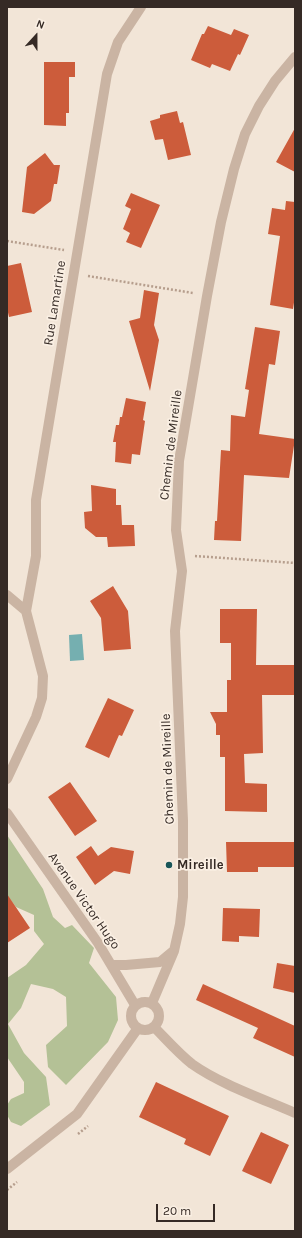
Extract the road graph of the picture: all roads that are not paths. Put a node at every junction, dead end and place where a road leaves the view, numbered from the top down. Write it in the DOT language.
graph roads {
  1 [pos="141,7"];
  2 [pos="295,57"];
  3 [pos="7,595"];
  4 [pos="26,612"];
  5 [pos="7,779"];
  6 [pos="7,813"];
  7 [pos="174,951"];
  8 [pos="112,965"];
  9 [pos="152,1004"];
  10 [pos="135,1006"];
  11 [pos="154,1026"];
  12 [pos="138,1028"];
  13 [pos="295,1113"];
  14 [pos="7,1169"];
  1 -- 4 [label="street, Rue Lamartine"];
  2 -- 7 [label="street, Chemin de Mireille"];
  3 -- 4 [label="street"];
  4 -- 5 [label="street"];
  6 -- 8 [label="street, Avenue Victor Hugo"];
  7 -- 8 [label="street"];
  7 -- 9 [label="street, Chemin de Mireille"];
  8 -- 10 [label="street, Avenue Victor Hugo"];
  9 -- 10 [label="street"];
  9 -- 11 [label="street"];
  10 -- 12 [label="street"];
  11 -- 12 [label="street"];
  11 -- 13 [label="street"];
  12 -- 14 [label="street"];
}
